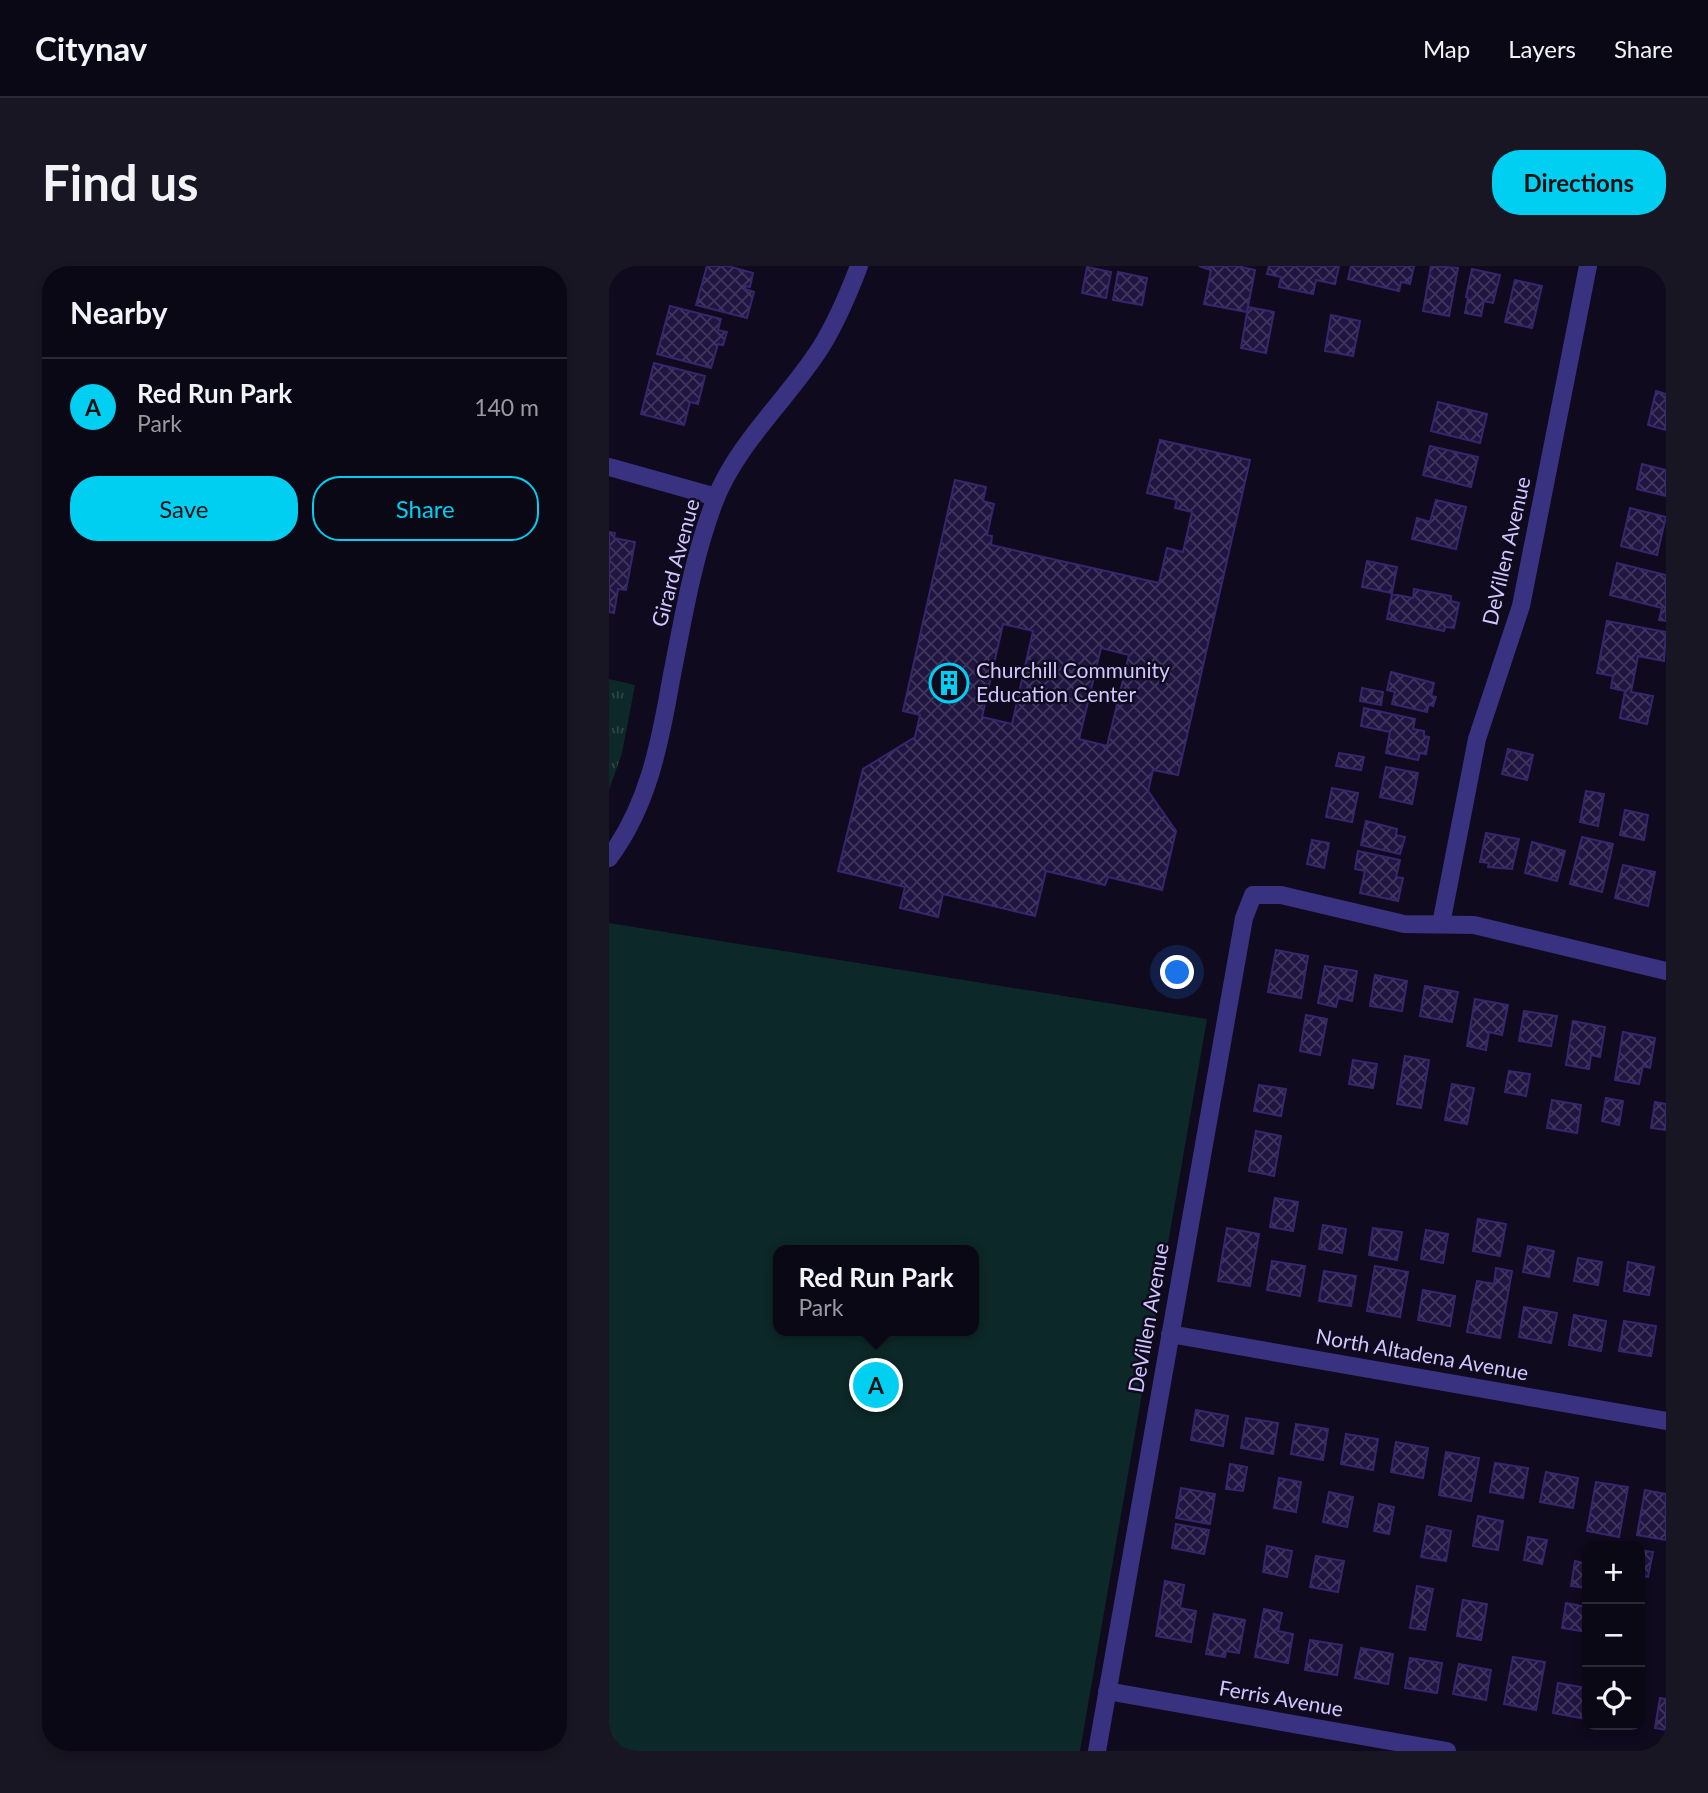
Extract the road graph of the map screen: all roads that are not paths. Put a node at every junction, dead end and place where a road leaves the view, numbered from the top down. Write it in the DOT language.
graph roads {
  1 [pos="859,266"];
  2 [pos="1588,266"];
  3 [pos="609,467"];
  4 [pos="716,497"];
  5 [pos="609,858"];
  6 [pos="1441,924"];
  7 [pos="1666,971"];
  8 [pos="1170,1334"];
  9 [pos="1666,1421"];
  10 [pos="1107,1691"];
  11 [pos="1097,1751"];
  12 [pos="1447,1751"];
  1 -- 4 [label="street, Girard Avenue"];
  2 -- 6 [label="street, DeVillen Avenue"];
  3 -- 4 [label="street"];
  4 -- 5 [label="street, Girard Avenue"];
  6 -- 7 [label="street"];
  6 -- 8 [label="street, DeVillen Avenue"];
  8 -- 9 [label="street, North Altadena Avenue"];
  8 -- 10 [label="street, DeVillen Avenue"];
  10 -- 11 [label="street, DeVillen Avenue"];
  10 -- 12 [label="street, Ferris Avenue"];
}
